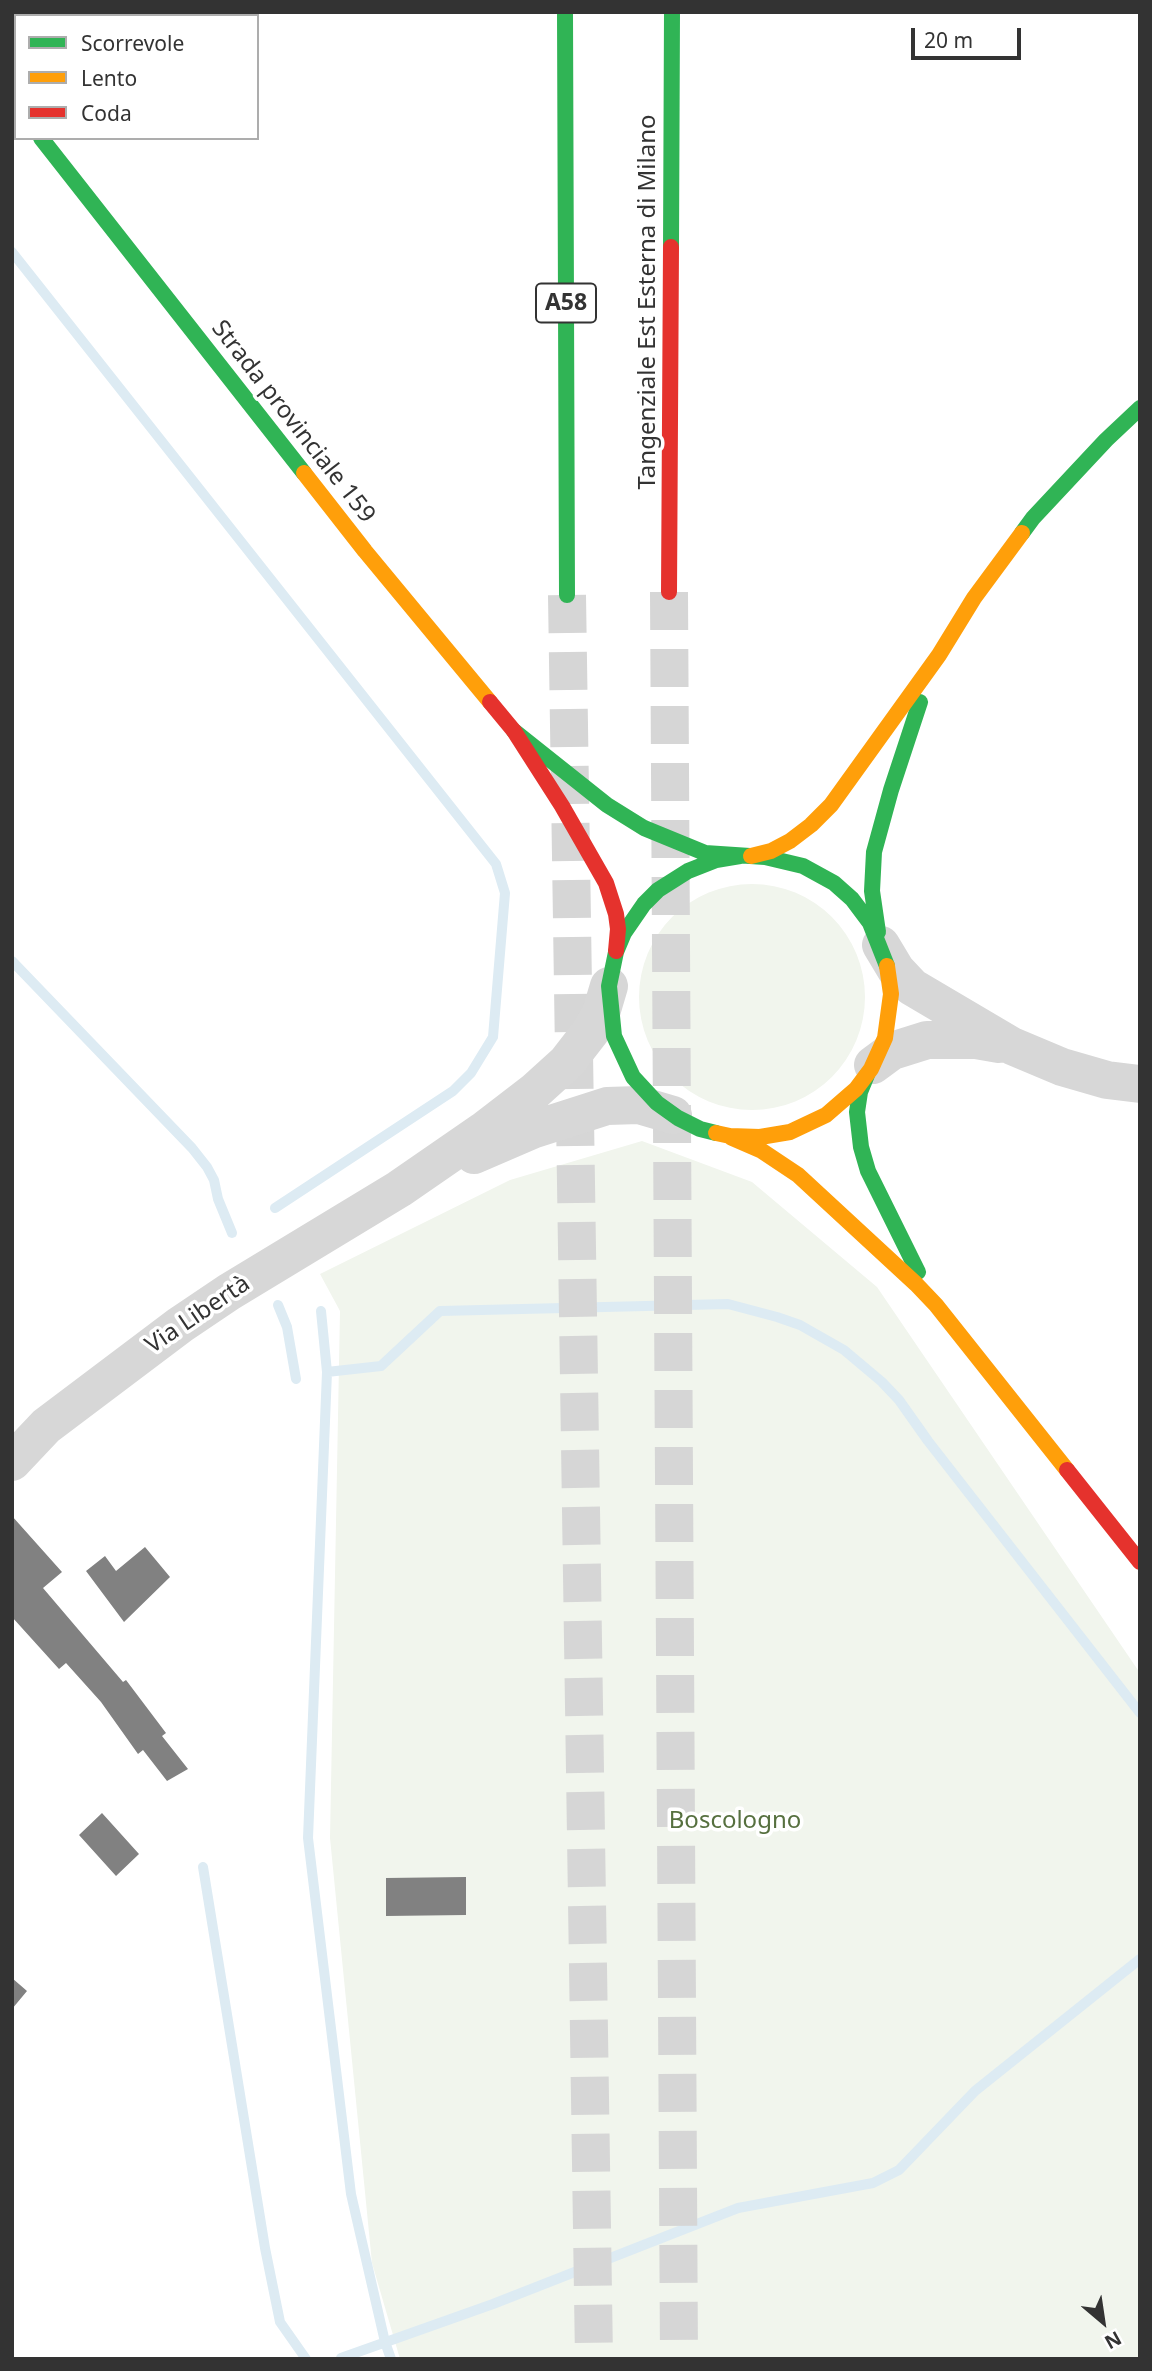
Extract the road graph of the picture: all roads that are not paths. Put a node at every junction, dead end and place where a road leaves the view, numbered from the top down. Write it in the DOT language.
graph roads {
  1 [pos="565,12"];
  2 [pos="672,12"];
  3 [pos="43,140"];
  4 [pos="1140,408"];
  5 [pos="668,592"];
  6 [pos="567,594"];
  7 [pos="940,655"];
  8 [pos="514,731"];
  9 [pos="745,856"];
  10 [pos="881,945"];
  11 [pos="612,972"];
  12 [pos="1012,1046"];
  13 [pos="870,1069"];
  14 [pos="1140,1084"];
  15 [pos="673,1115"];
  16 [pos="720,1134"];
  17 [pos="399,1189"];
  18 [pos="936,1305"];
  19 [pos="12,1462"];
  20 [pos="1140,1562"];
  1 -- 6 [label="main road, A58"];
  2 -- 5 [label="main road, Tangenziale Est Esterna di Milano"];
  3 -- 8 [label="main road, Strada provinciale 159"];
  4 -- 7 [label="main road"];
  7 -- 9 [label="main road"];
  7 -- 10 [label="main road"];
  8 -- 9 [label="main road, Strada provinciale 159"];
  8 -- 11 [label="main road, Strada provinciale 159"];
  9 -- 10 [label="main road, Strada provinciale 159"];
  9 -- 11 [label="main road, Strada provinciale 159"];
  10 -- 12 [label="street"];
  10 -- 13 [label="main road, Strada provinciale 159"];
  11 -- 15 [label="main road, Strada provinciale 159"];
  11 -- 17 [label="street"];
  12 -- 13 [label="street"];
  12 -- 14 [label="street"];
  13 -- 16 [label="main road, Strada provinciale 159"];
  13 -- 18 [label="main road, Strada provinciale 159"];
  15 -- 16 [label="main road, Strada provinciale 159"];
  15 -- 17 [label="street"];
  16 -- 18 [label="main road, Strada provinciale 159"];
  17 -- 19 [label="street, Via Libertà"];
  18 -- 20 [label="main road, Strada provinciale 159"];
}
